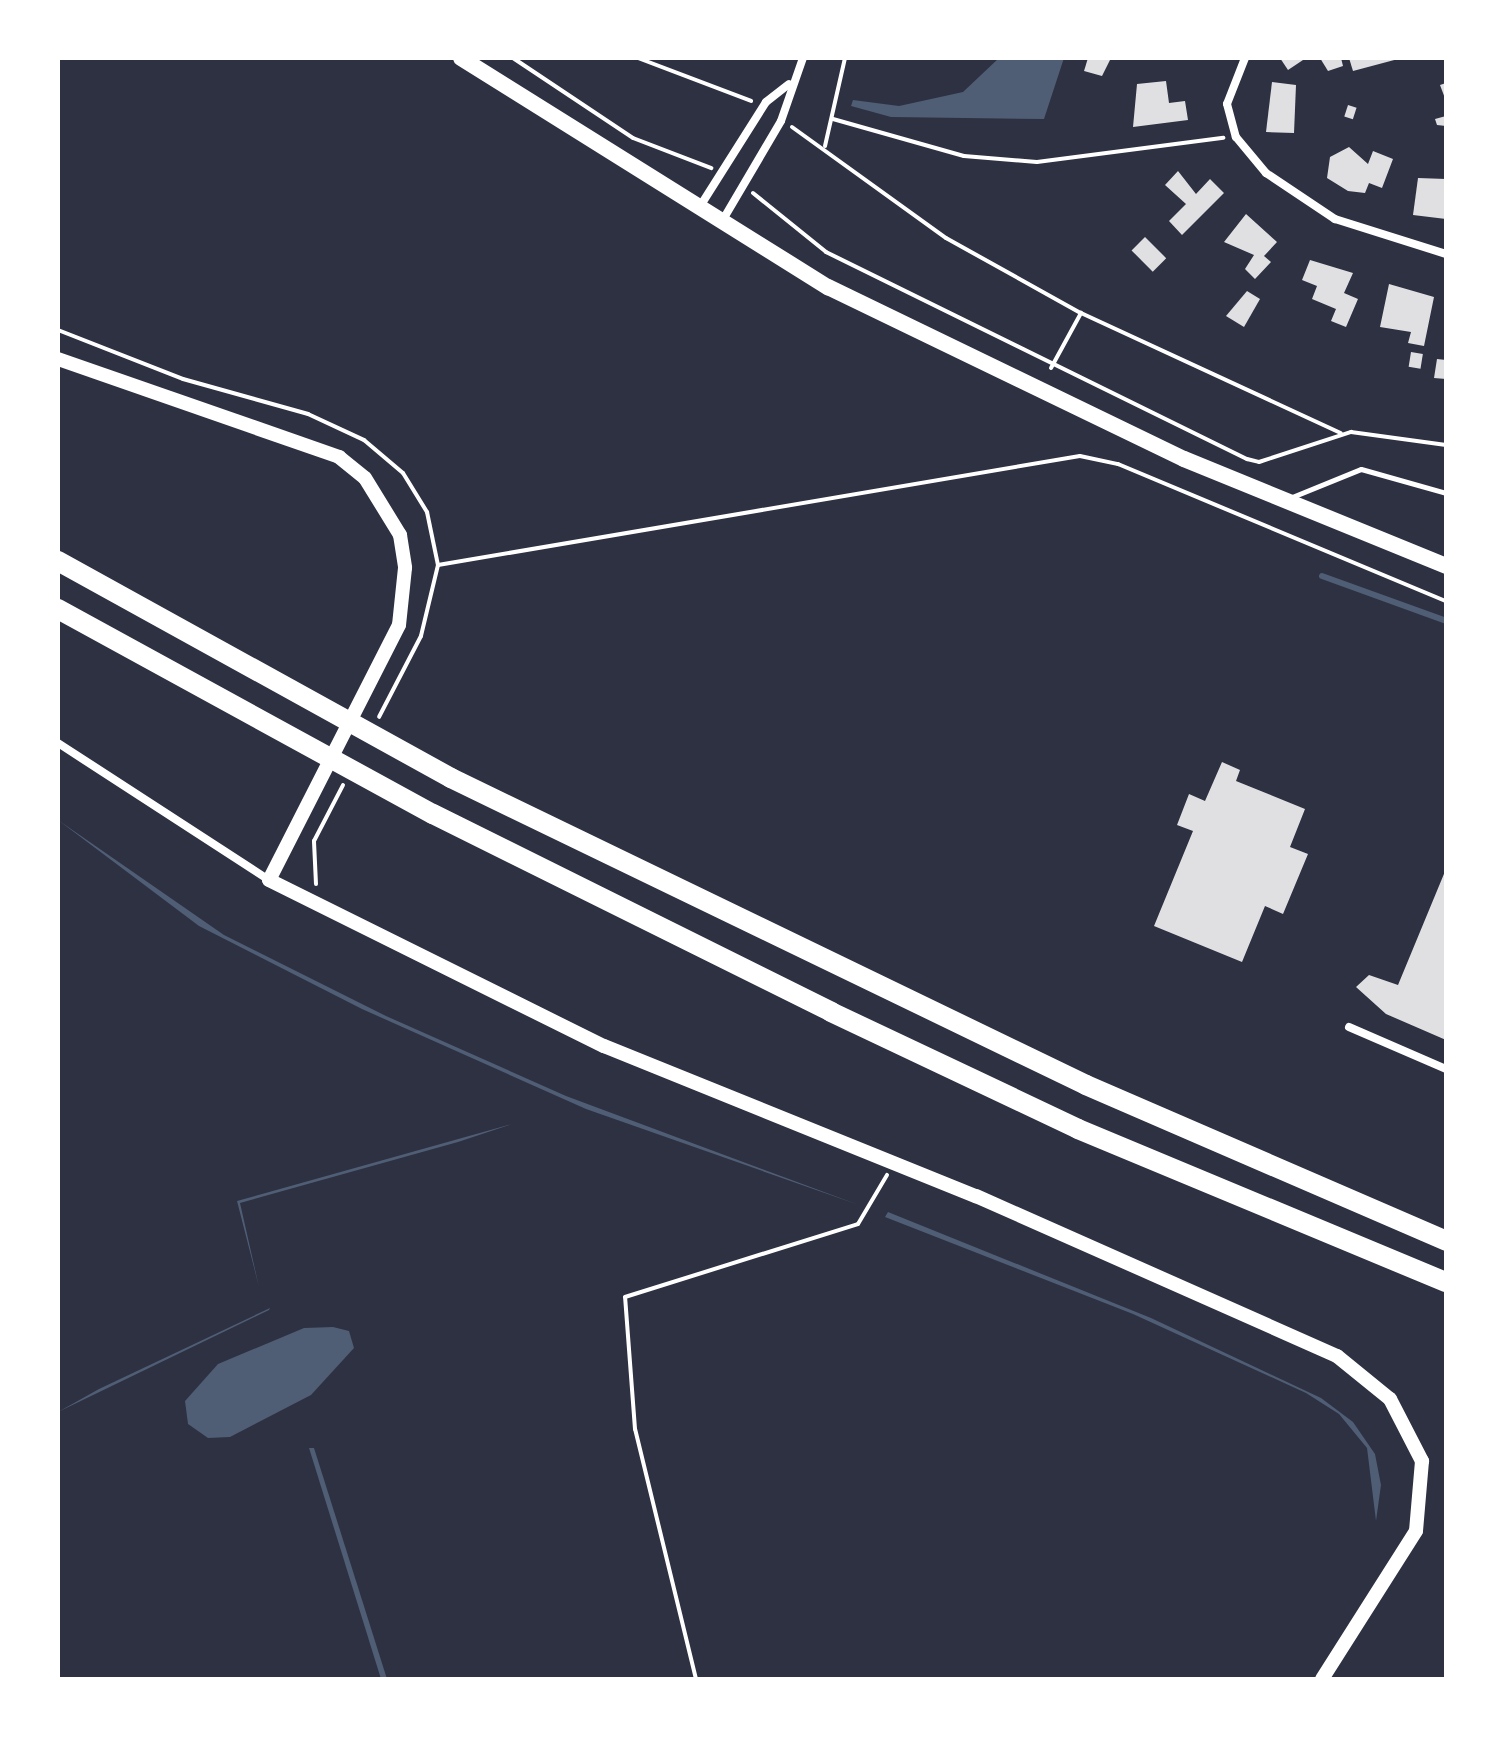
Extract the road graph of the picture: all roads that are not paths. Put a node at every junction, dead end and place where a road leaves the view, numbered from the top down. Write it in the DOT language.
graph roads {
  1 [pos="461,58"];
  2 [pos="803,58"];
  3 [pos="1245,58"];
  4 [pos="790,84"];
  5 [pos="697,210"];
  6 [pos="721,224"];
  7 [pos="1446,254"];
  8 [pos="58,359"];
  9 [pos="1446,493"];
  10 [pos="1281,501"];
  11 [pos="58,561"];
  12 [pos="1446,566"];
  13 [pos="58,609"];
  14 [pos="58,743"];
  15 [pos="269,880"];
  16 [pos="1349,1027"];
  17 [pos="1446,1069"];
  18 [pos="1446,1241"];
  19 [pos="1446,1282"];
  20 [pos="1322,1679"];
  1 -- 5 [label="main road"];
  2 -- 4 [label="street"];
  3 -- 7 [label="street"];
  4 -- 5 [label="street"];
  4 -- 6 [label="street"];
  5 -- 6 [label="main road"];
  6 -- 10 [label="main road"];
  8 -- 15 [label="street"];
  9 -- 10 [label="lane"];
  10 -- 12 [label="main road"];
  11 -- 18 [label="highway"];
  13 -- 19 [label="highway"];
  14 -- 15 [label="street"];
  15 -- 20 [label="street"];
  16 -- 17 [label="street"];
}
